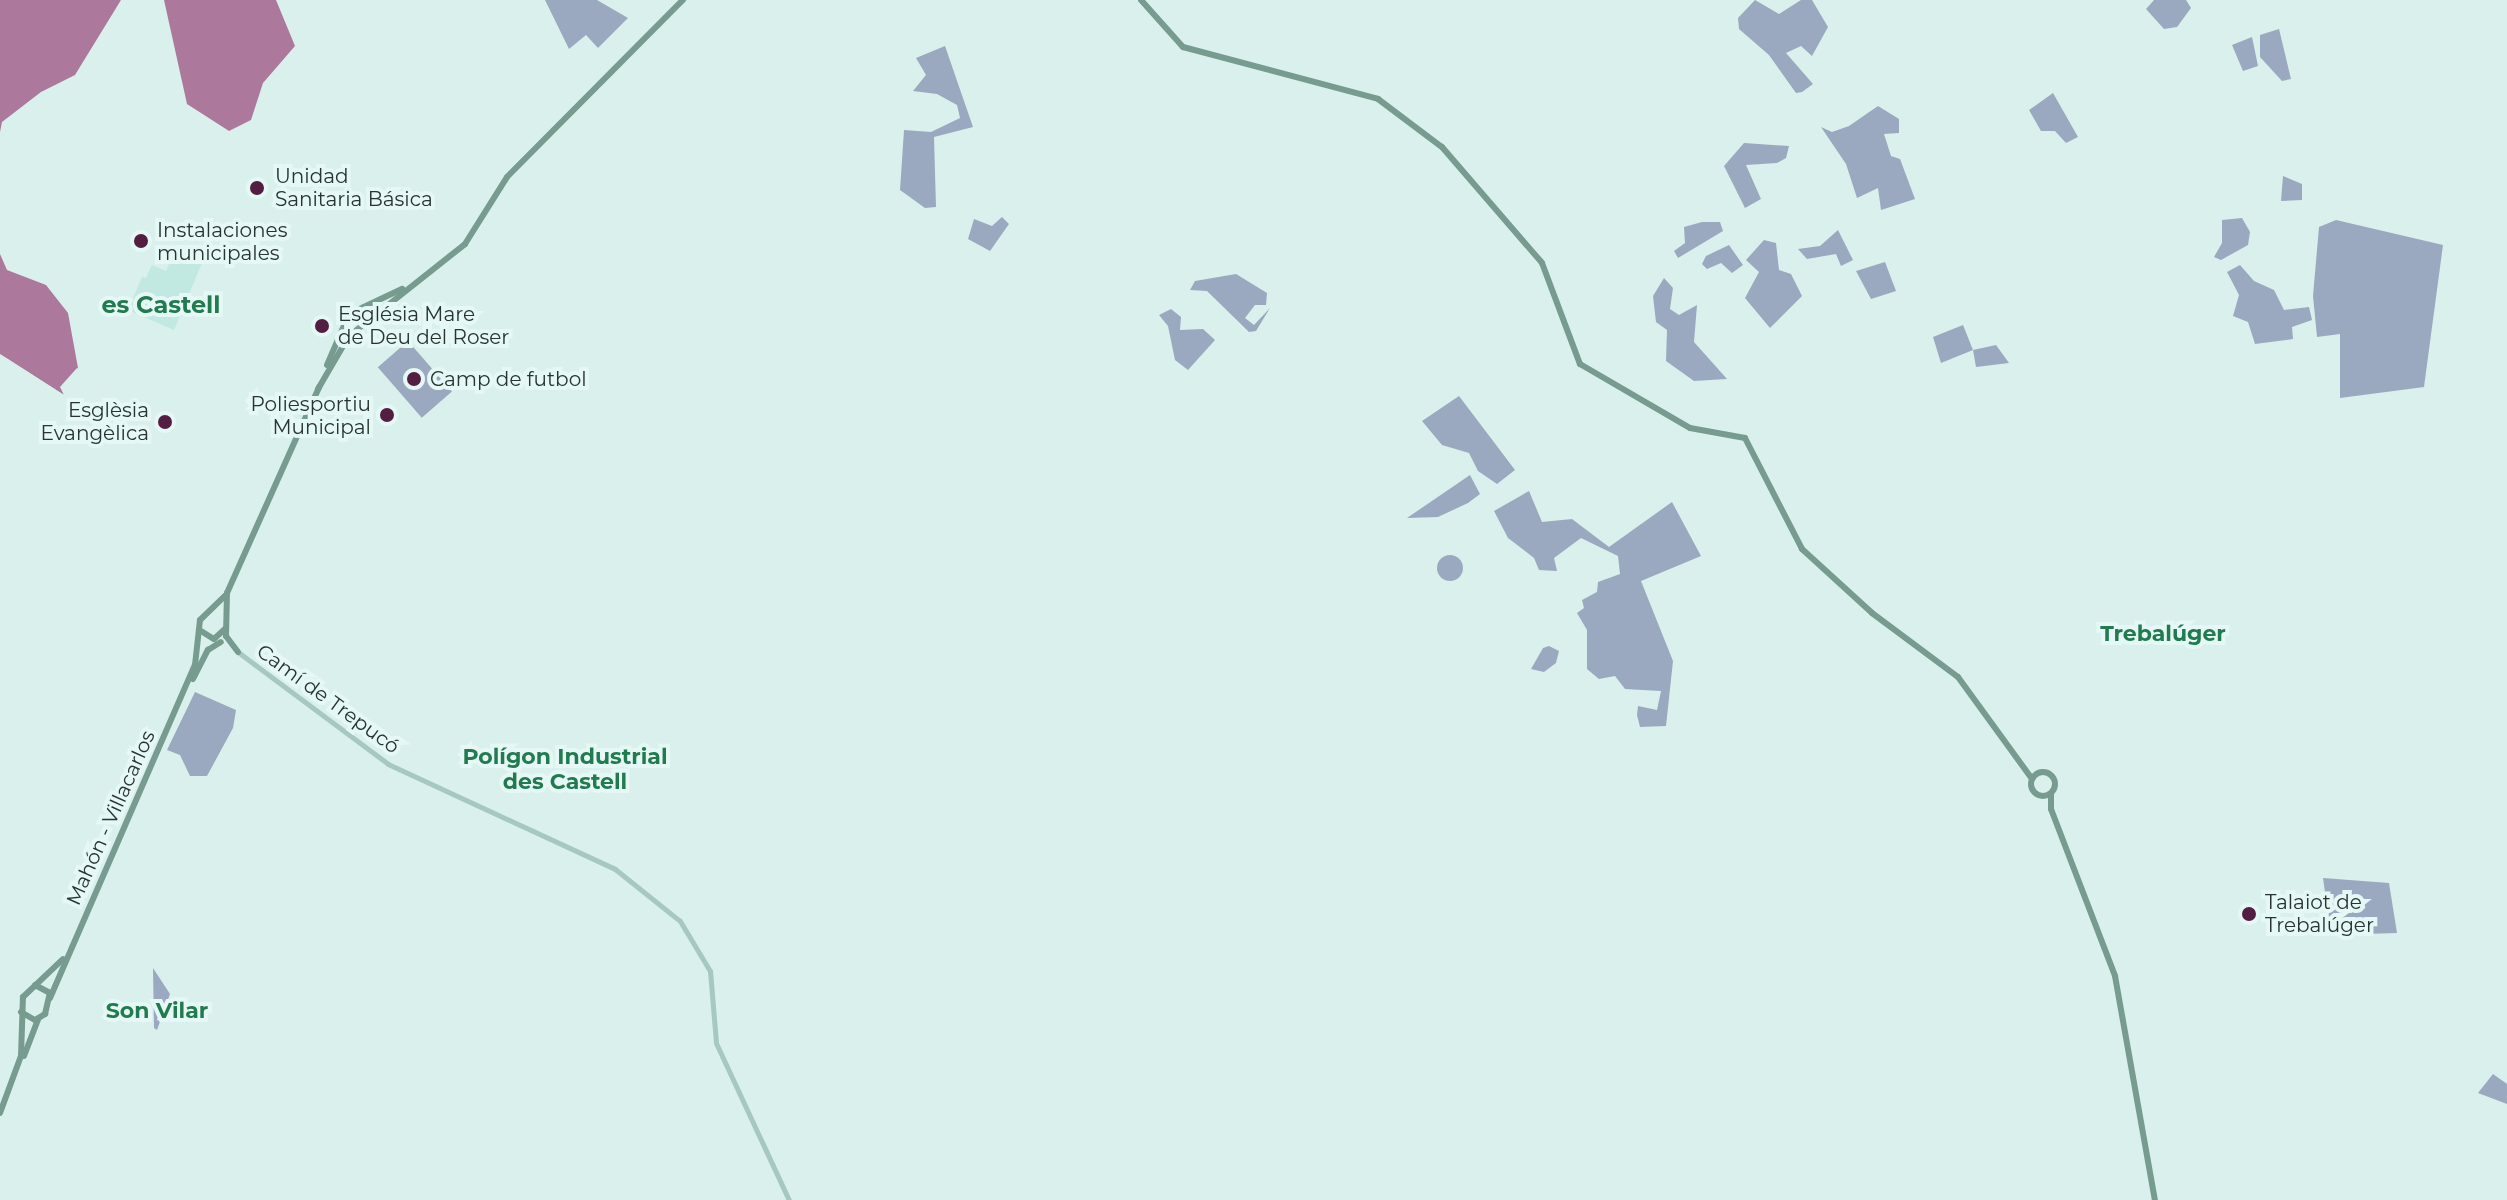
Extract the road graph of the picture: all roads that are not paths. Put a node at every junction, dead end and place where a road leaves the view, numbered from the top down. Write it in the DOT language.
graph roads {
  1 [pos="683,0"];
  2 [pos="1141,0"];
  3 [pos="419,279"];
  4 [pos="360,312"];
  5 [pos="365,322"];
  6 [pos="345,326"];
  7 [pos="353,332"];
  8 [pos="318,389"];
  9 [pos="226,594"];
  10 [pos="210,612"];
  11 [pos="225,620"];
  12 [pos="199,627"];
  13 [pos="226,628"];
  14 [pos="216,640"];
  15 [pos="238,652"];
  16 [pos="195,665"];
  17 [pos="179,702"];
  18 [pos="2027,766"];
  19 [pos="2039,772"];
  20 [pos="2032,779"];
  21 [pos="2051,794"];
  22 [pos="2039,796"];
  23 [pos="2051,809"];
  24 [pos="72,947"];
  25 [pos="35,985"];
  26 [pos="50,998"];
  27 [pos="20,1010"];
  28 [pos="38,1019"];
  29 [pos="12,1085"];
  30 [pos="0,1113"];
  31 [pos="789,1200"];
  32 [pos="2155,1200"];
  1 -- 3 [label="main road"];
  2 -- 18 [label="main road"];
  3 -- 4 [label="main road"];
  3 -- 5 [label="main road"];
  4 -- 5 [label="main road"];
  4 -- 6 [label="main road"];
  5 -- 7 [label="main road"];
  6 -- 7 [label="main road"];
  6 -- 8 [label="main road"];
  7 -- 8 [label="main road"];
  8 -- 9 [label="main road"];
  9 -- 10 [label="main road"];
  9 -- 11 [label="main road"];
  10 -- 11 [label="main road"];
  10 -- 12 [label="main road"];
  11 -- 13 [label="main road"];
  12 -- 14 [label="main road"];
  12 -- 16 [label="main road, Mahón - Villacarlos"];
  13 -- 14 [label="main road"];
  13 -- 15 [label="main road"];
  14 -- 15 [label="main road"];
  14 -- 16 [label="main road, Mahón - Villacarlos"];
  14 -- 17 [label="main road, Mahón - Villacarlos"];
  15 -- 31 [label="street, Camí de Trepucó"];
  16 -- 17 [label="main road, Mahón - Villacarlos"];
  17 -- 24 [label="main road, Mahón - Villacarlos"];
  18 -- 19 [label="main road"];
  18 -- 20 [label="main road"];
  19 -- 20 [label="main road"];
  19 -- 21 [label="main road"];
  20 -- 22 [label="main road"];
  21 -- 22 [label="main road"];
  21 -- 23 [label="main road"];
  22 -- 23 [label="main road"];
  23 -- 32 [label="main road"];
  24 -- 25 [label="main road"];
  24 -- 26 [label="main road, Mahón - Villacarlos"];
  25 -- 26 [label="main road"];
  25 -- 27 [label="main road"];
  26 -- 28 [label="main road"];
  27 -- 28 [label="main road"];
  27 -- 29 [label="main road"];
  28 -- 29 [label="main road"];
  29 -- 30 [label="main road"];
}
